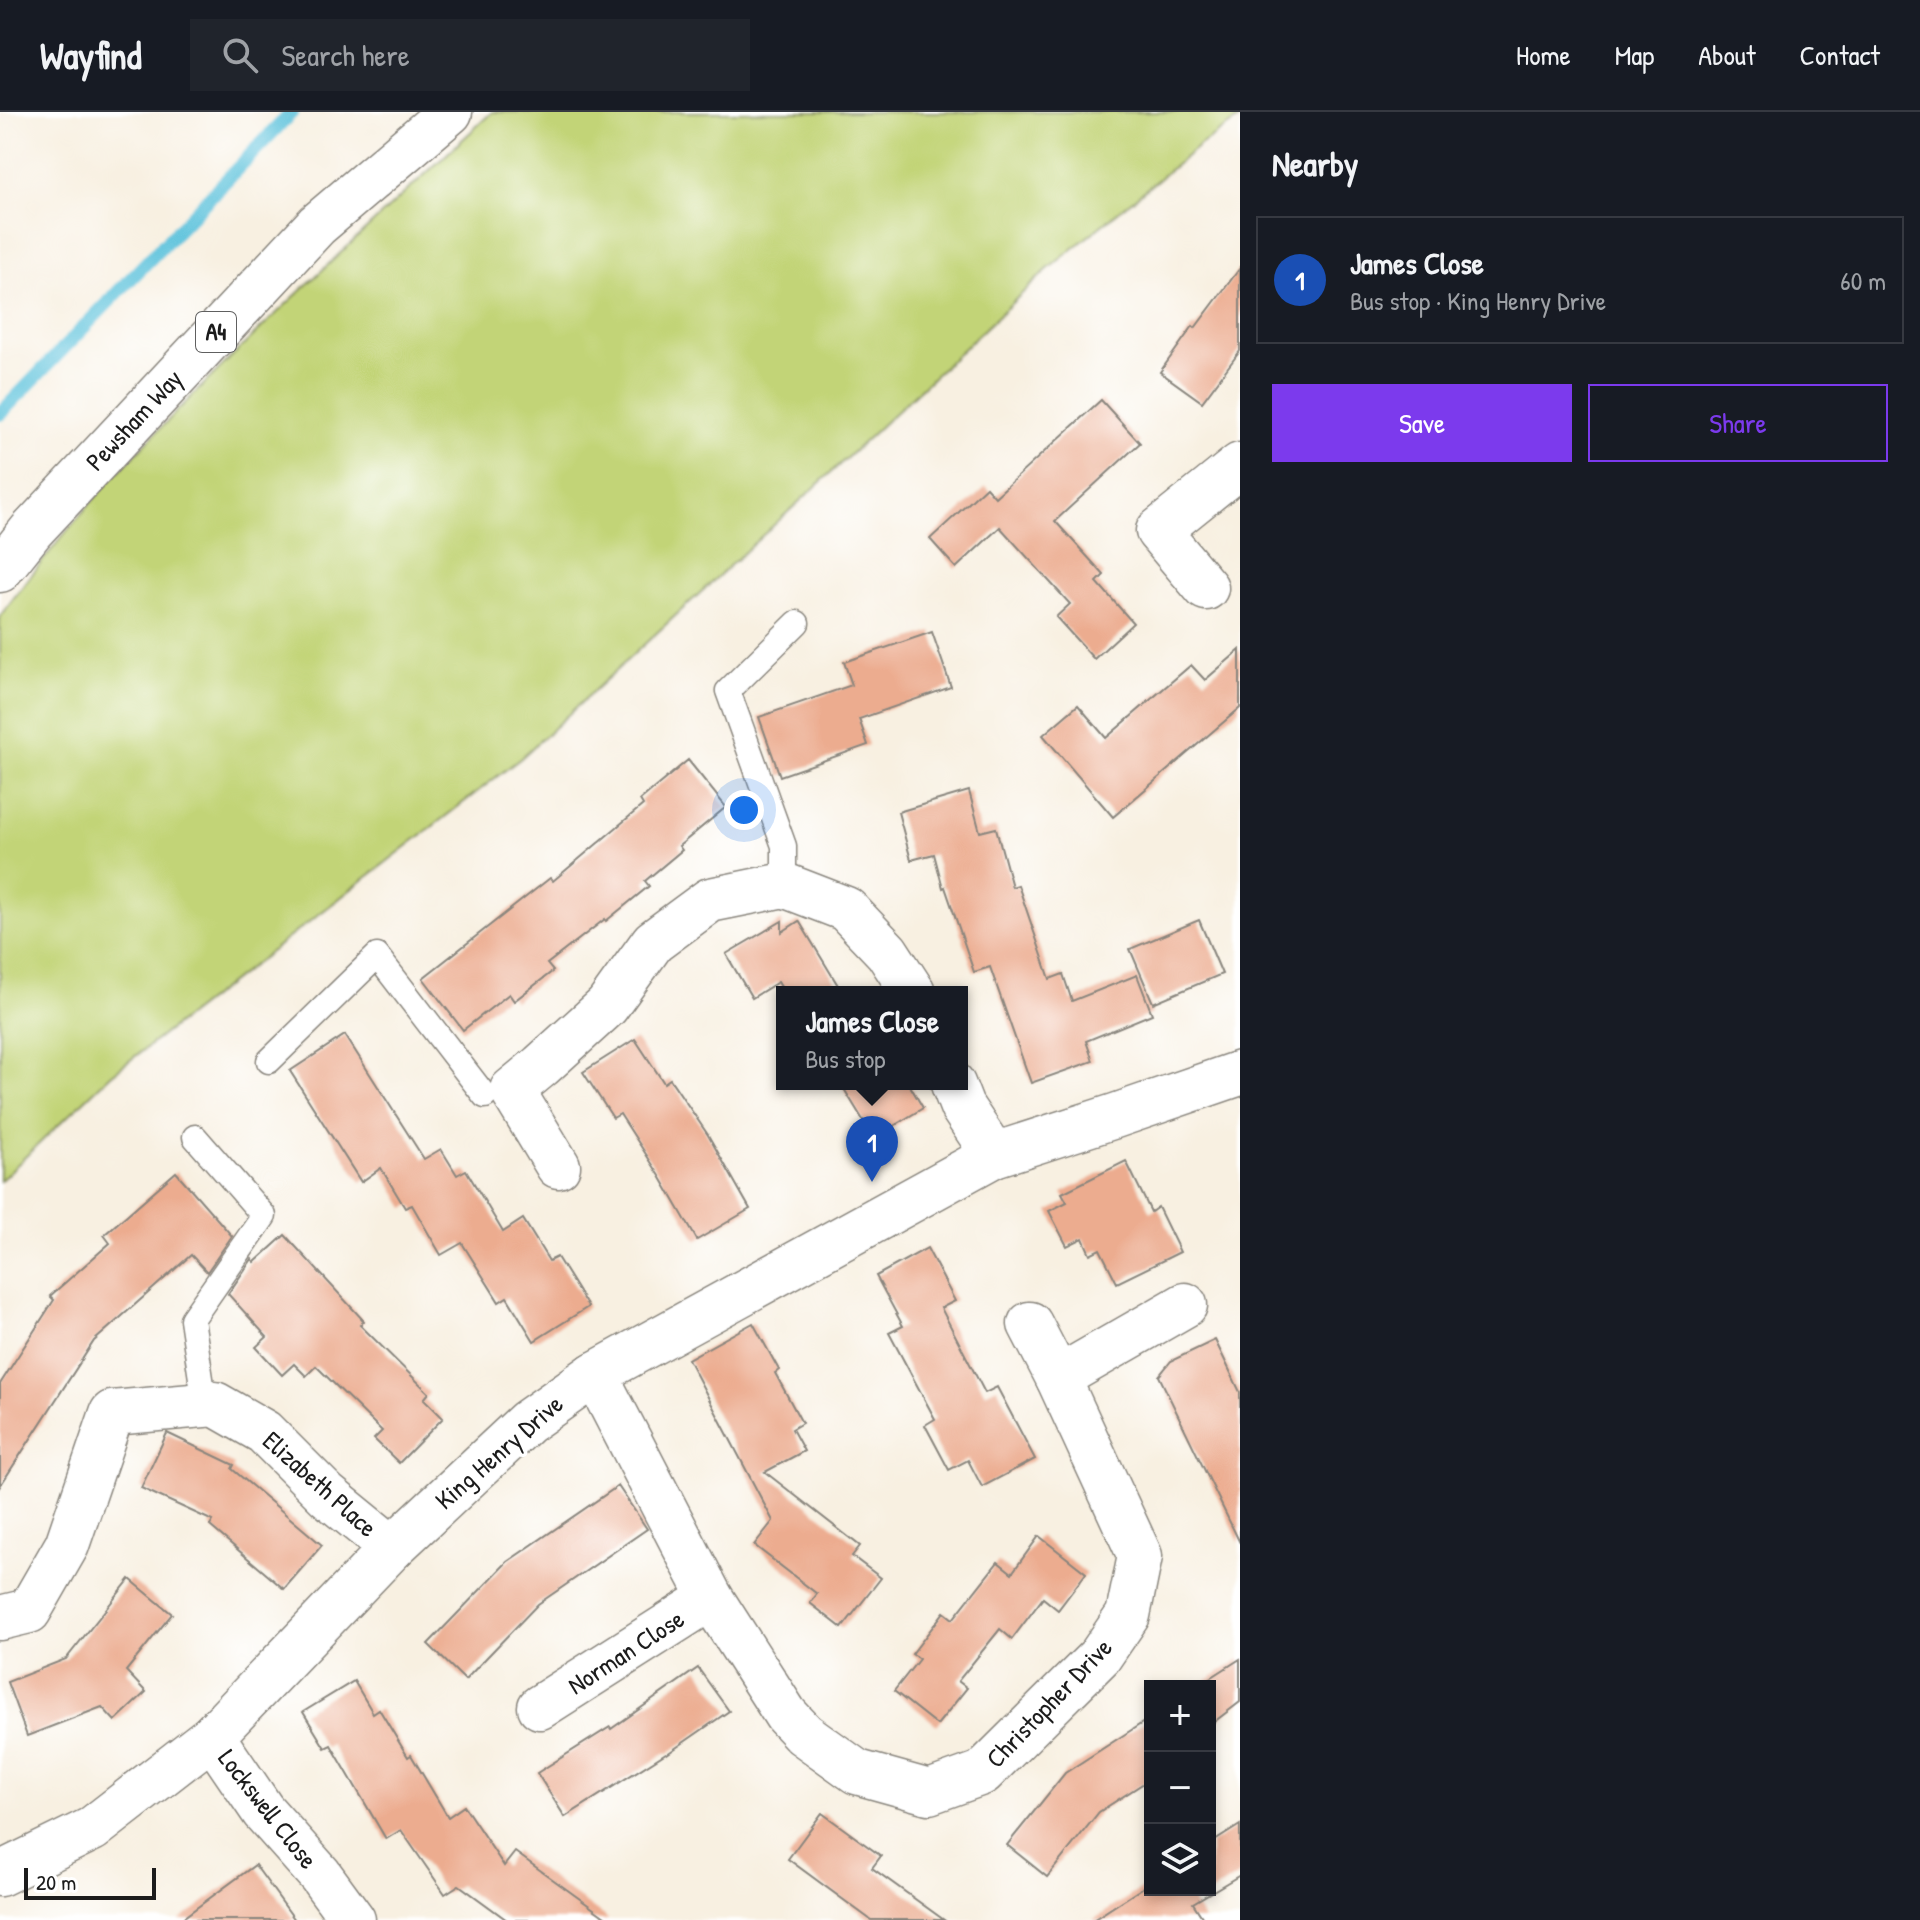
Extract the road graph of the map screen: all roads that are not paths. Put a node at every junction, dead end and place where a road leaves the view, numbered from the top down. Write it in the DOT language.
graph roads {
  1 [pos="450,112"];
  2 [pos="1240,465"];
  3 [pos="0,570"];
  4 [pos="1206,588"];
  5 [pos="797,623"];
  6 [pos="784,885"];
  7 [pos="909,986"];
  8 [pos="269,1061"];
  9 [pos="1240,1073"];
  10 [pos="955,1090"];
  11 [pos="499,1093"];
  12 [pos="195,1137"];
  13 [pos="994,1155"];
  14 [pos="558,1166"];
  15 [pos="1185,1305"];
  16 [pos="1030,1324"];
  17 [pos="595,1374"];
  18 [pos="1058,1378"];
  19 [pos="205,1405"];
  20 [pos="392,1548"];
  21 [pos="711,1598"];
  22 [pos="0,1618"];
  23 [pos="540,1707"];
  24 [pos="212,1736"];
  25 [pos="0,1874"];
  26 [pos="353,1920"];
  1 -- 3 [label="street, Pewsham Way / A4"];
  2 -- 4 [label="street"];
  5 -- 6 [label="lane"];
  6 -- 7 [label="street"];
  6 -- 11 [label="street"];
  8 -- 11 [label="lane"];
  9 -- 13 [label="street, King Henry Drive"];
  10 -- 13 [label="street"];
  11 -- 14 [label="street"];
  12 -- 19 [label="lane"];
  13 -- 17 [label="street, King Henry Drive"];
  15 -- 18 [label="street"];
  16 -- 18 [label="street, Christopher Drive"];
  17 -- 20 [label="street, King Henry Drive"];
  17 -- 21 [label="street, Christopher Drive"];
  18 -- 21 [label="street, Christopher Drive"];
  19 -- 20 [label="street, Elizabeth Place"];
  19 -- 22 [label="street, Elizabeth Place"];
  20 -- 24 [label="street, King Henry Drive"];
  21 -- 23 [label="street, Norman Close"];
  24 -- 25 [label="street, King Henry Drive"];
  24 -- 26 [label="street, Lockswell Close"];
}
